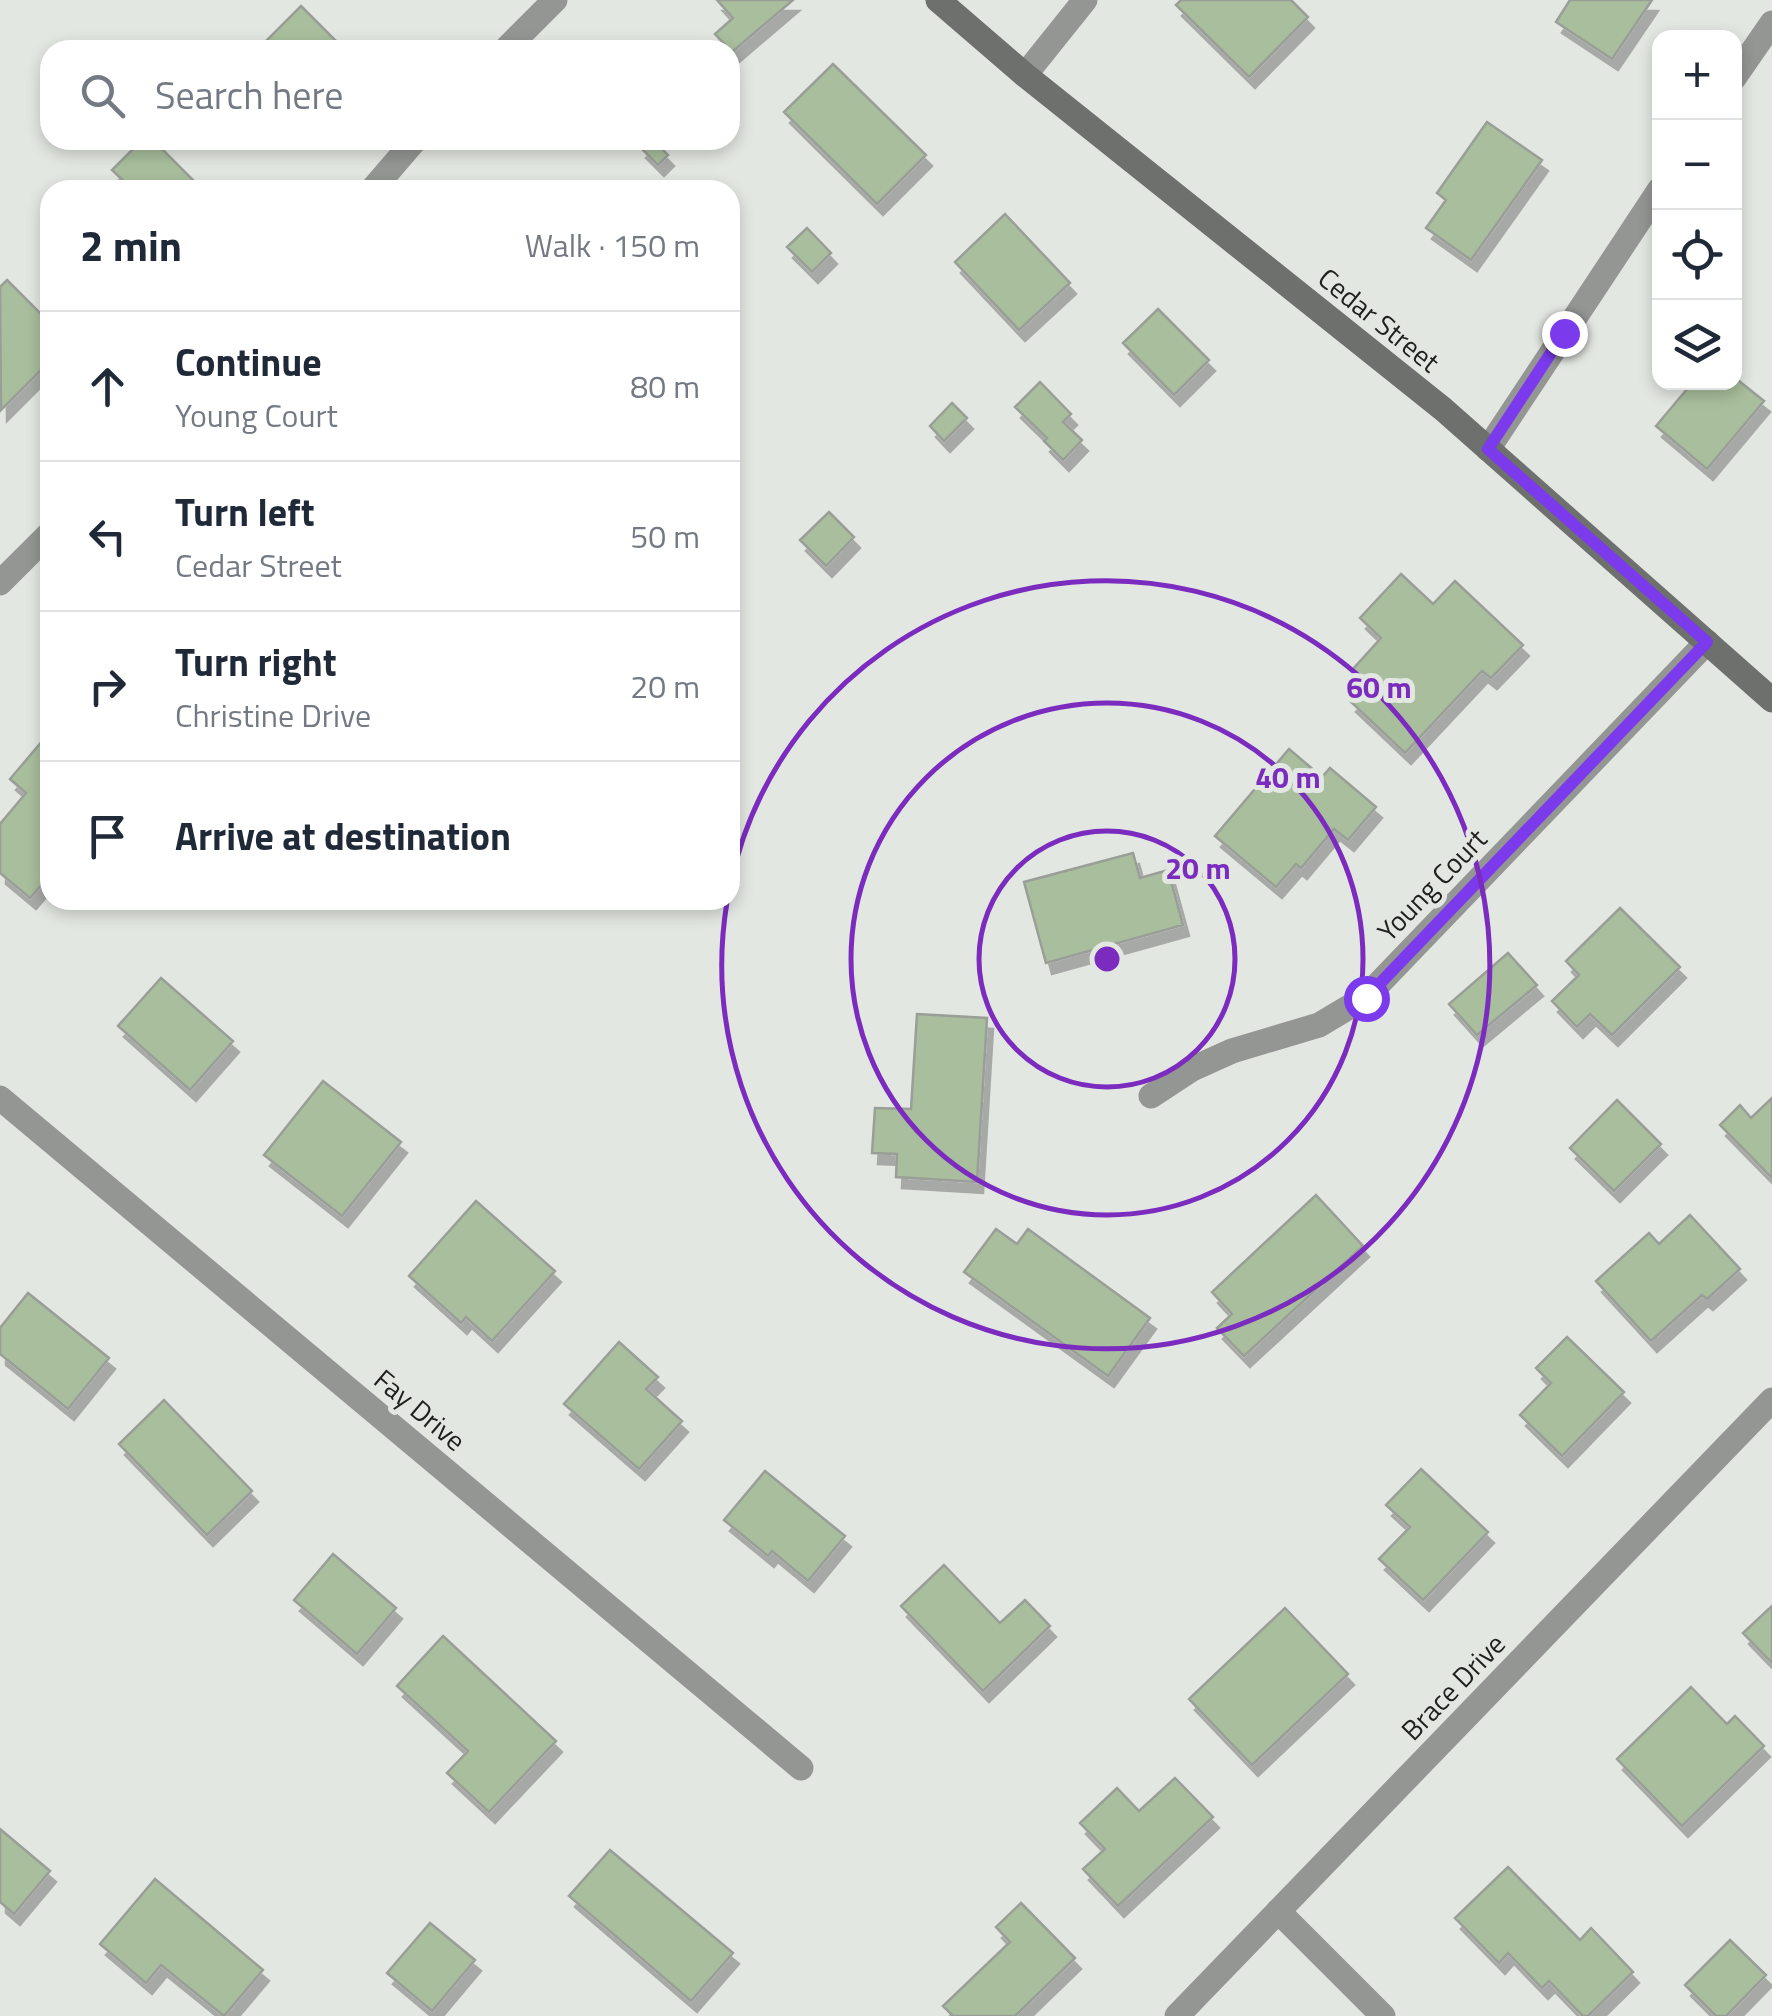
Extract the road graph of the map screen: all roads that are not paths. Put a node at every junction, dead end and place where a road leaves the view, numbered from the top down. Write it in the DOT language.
graph roads {
  1 [pos="555,0"];
  2 [pos="938,0"];
  3 [pos="1085,0"];
  4 [pos="1772,23"];
  5 [pos="515,40"];
  6 [pos="1742,66"];
  7 [pos="1025,75"];
  8 [pos="406,150"];
  9 [pos="381,180"];
  10 [pos="1652,201"];
  11 [pos="1488,449"];
  12 [pos="40,543"];
  13 [pos="0,583"];
  14 [pos="1707,642"];
  15 [pos="1772,700"];
  16 [pos="1151,1096"];
  17 [pos="0,1098"];
  18 [pos="1772,1400"];
  19 [pos="802,1768"];
  20 [pos="1278,1911"];
  21 [pos="1177,2016"];
  22 [pos="1383,2016"];
  1 -- 5 [label="street"];
  2 -- 7 [label="street, Cedar Street"];
  3 -- 7 [label="street"];
  4 -- 6 [label="street"];
  7 -- 11 [label="street, Cedar Street"];
  8 -- 9 [label="street"];
  10 -- 11 [label="street"];
  11 -- 14 [label="street, Cedar Street"];
  12 -- 13 [label="street"];
  14 -- 15 [label="street, Cedar Street"];
  14 -- 16 [label="street, Young Court"];
  17 -- 19 [label="street, Fay Drive"];
  18 -- 20 [label="street, Brace Drive"];
  20 -- 21 [label="street, Brace Drive"];
  20 -- 22 [label="street"];
}
